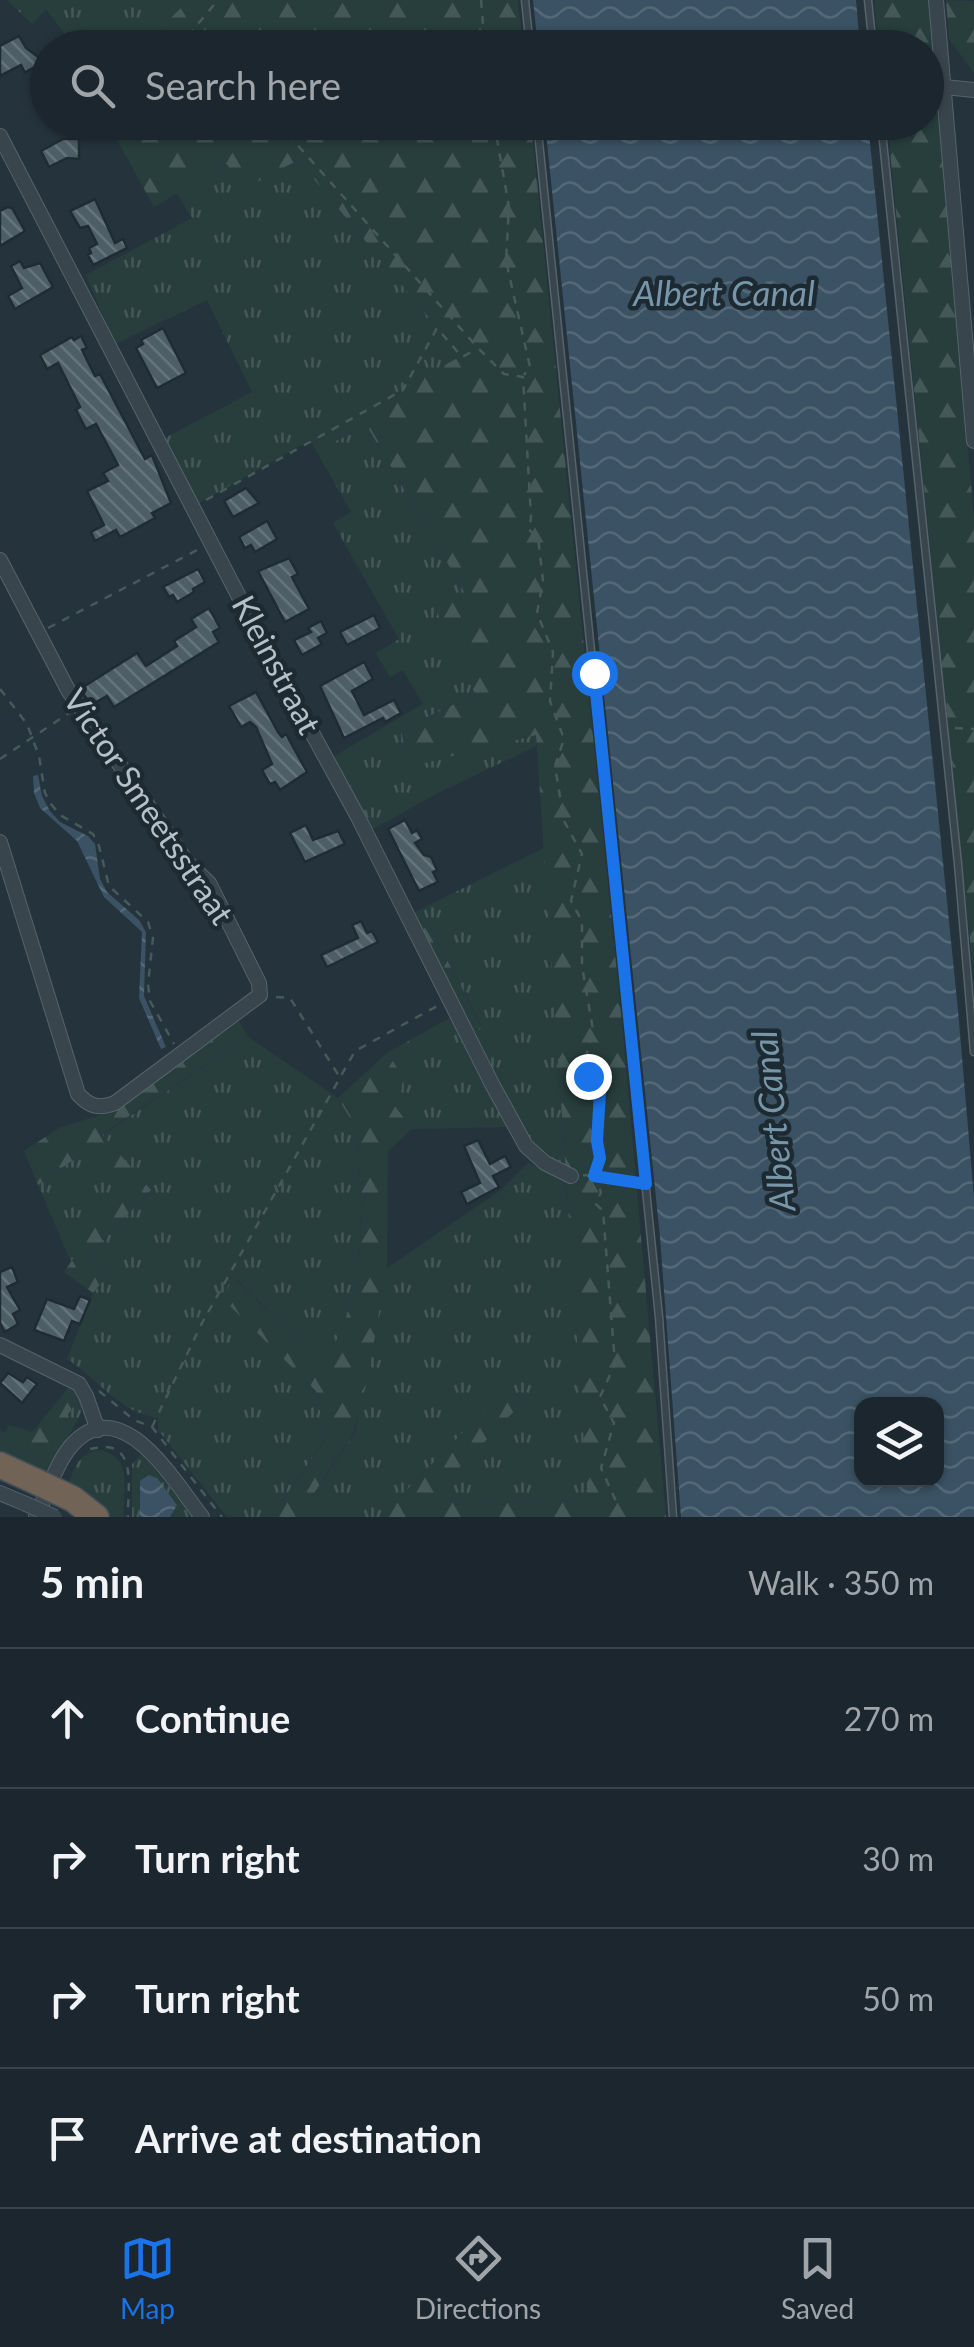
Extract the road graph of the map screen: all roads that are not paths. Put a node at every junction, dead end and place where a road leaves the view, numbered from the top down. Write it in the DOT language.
graph roads {
  1 [pos="525,0"];
  2 [pos="868,0"];
  3 [pos="936,0"];
  4 [pos="528,30"];
  5 [pos="871,30"];
  6 [pos="939,30"];
  7 [pos="944,87"];
  8 [pos="974,90"];
  9 [pos="0,136"];
  10 [pos="539,140"];
  11 [pos="883,140"];
  12 [pos="974,441"];
  13 [pos="0,560"];
  14 [pos="0,842"];
  15 [pos="974,1052"];
  16 [pos="579,1176"];
  17 [pos="0,1346"];
  18 [pos="98,1430"];
  19 [pos="0,1465"];
  20 [pos="30,1492"];
  21 [pos="0,1493"];
  22 [pos="64,1508"];
  23 [pos="36,1517"];
  24 [pos="96,1517"];
  25 [pos="202,1517"];
  26 [pos="673,1517"];
  1 -- 4 [label="lane"];
  2 -- 5 [label="lane"];
  3 -- 6 [label="street"];
  7 -- 8 [label="street"];
  7 -- 12 [label="street"];
  9 -- 16 [label="street, Kleinstraat"];
  10 -- 26 [label="lane"];
  11 -- 15 [label="lane"];
  13 -- 14 [label="street, Victor Smeetsstraat"];
  17 -- 18 [label="street"];
  18 -- 23 [label="street"];
  18 -- 25 [label="street"];
  19 -- 20 [label="highway"];
  20 -- 21 [label="street"];
  20 -- 22 [label="highway, bridge"];
  22 -- 24 [label="highway"];
}
